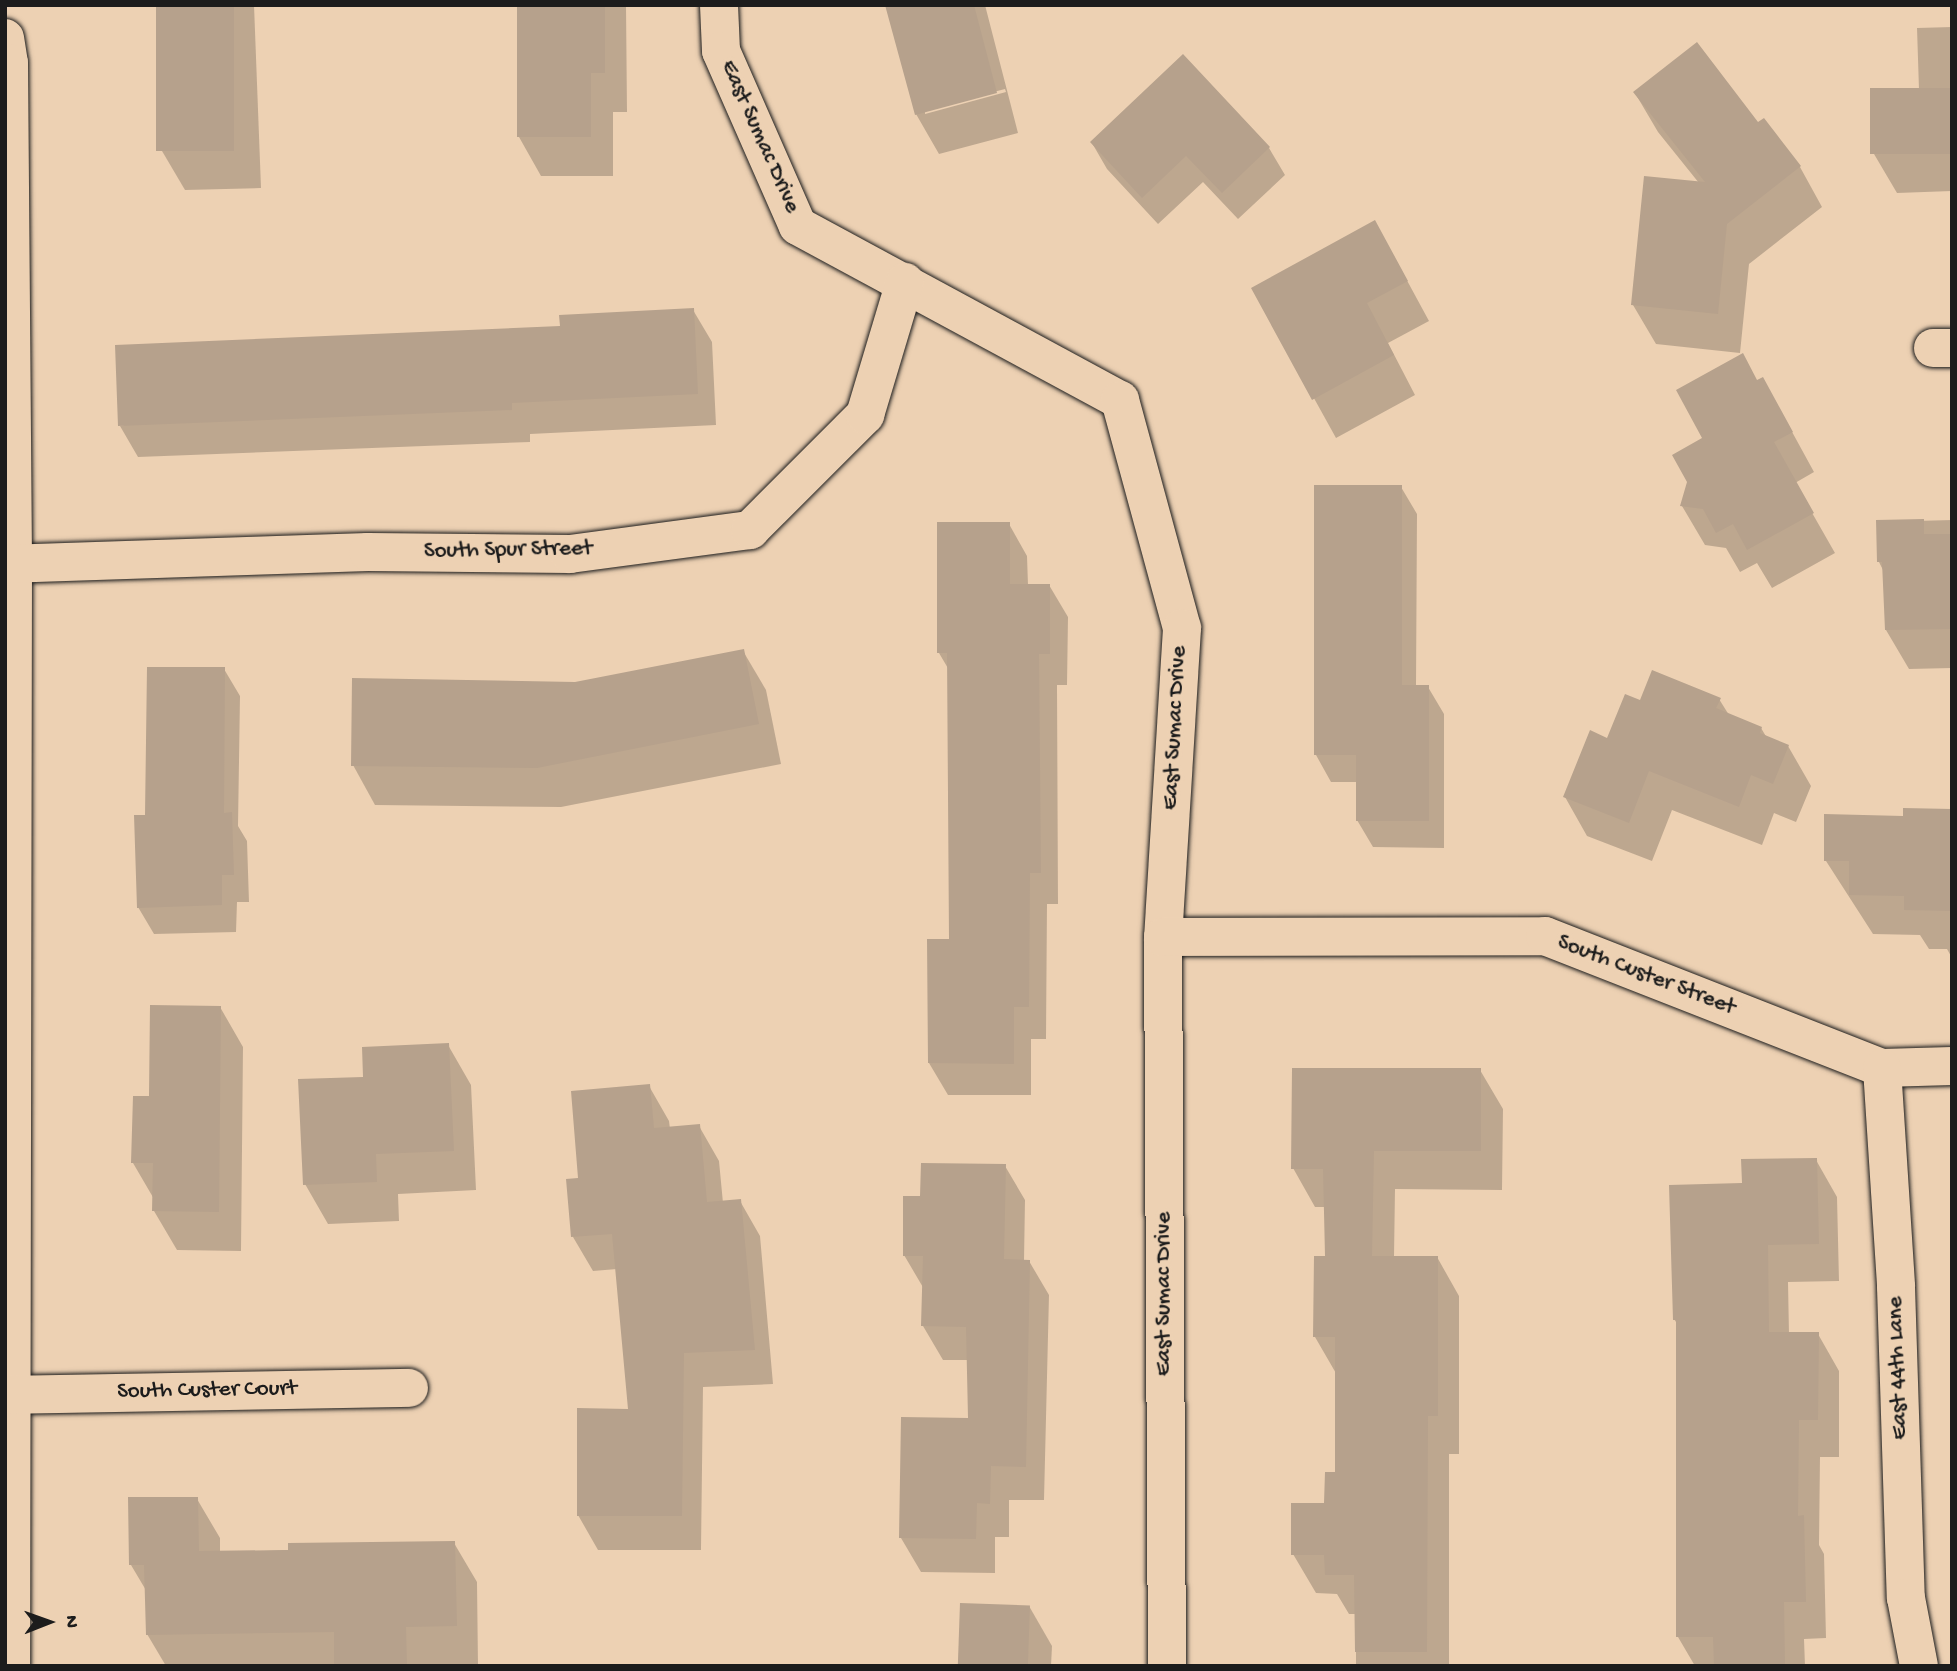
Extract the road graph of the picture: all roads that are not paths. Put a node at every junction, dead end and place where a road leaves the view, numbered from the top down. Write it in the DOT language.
graph roads {
  1 [pos="719,5"];
  2 [pos="5,38"];
  3 [pos="905,282"];
  4 [pos="9,564"];
  5 [pos="1163,937"];
  6 [pos="1952,1066"];
  7 [pos="1882,1069"];
  8 [pos="409,1388"];
  9 [pos="8,1395"];
  10 [pos="11,1666"];
  11 [pos="1167,1666"];
  12 [pos="1919,1666"];
  1 -- 3 [label="street, East Sumac Drive"];
  2 -- 4 [label="street"];
  3 -- 4 [label="street, South Spur Street"];
  3 -- 5 [label="street, East Sumac Drive"];
  4 -- 9 [label="street"];
  5 -- 7 [label="street, South Custer Street"];
  5 -- 11 [label="street, East Sumac Drive"];
  6 -- 7 [label="street, South Custer Street"];
  7 -- 12 [label="street, East 44th Lane"];
  8 -- 9 [label="street, South Custer Court"];
  9 -- 10 [label="street"];
}
